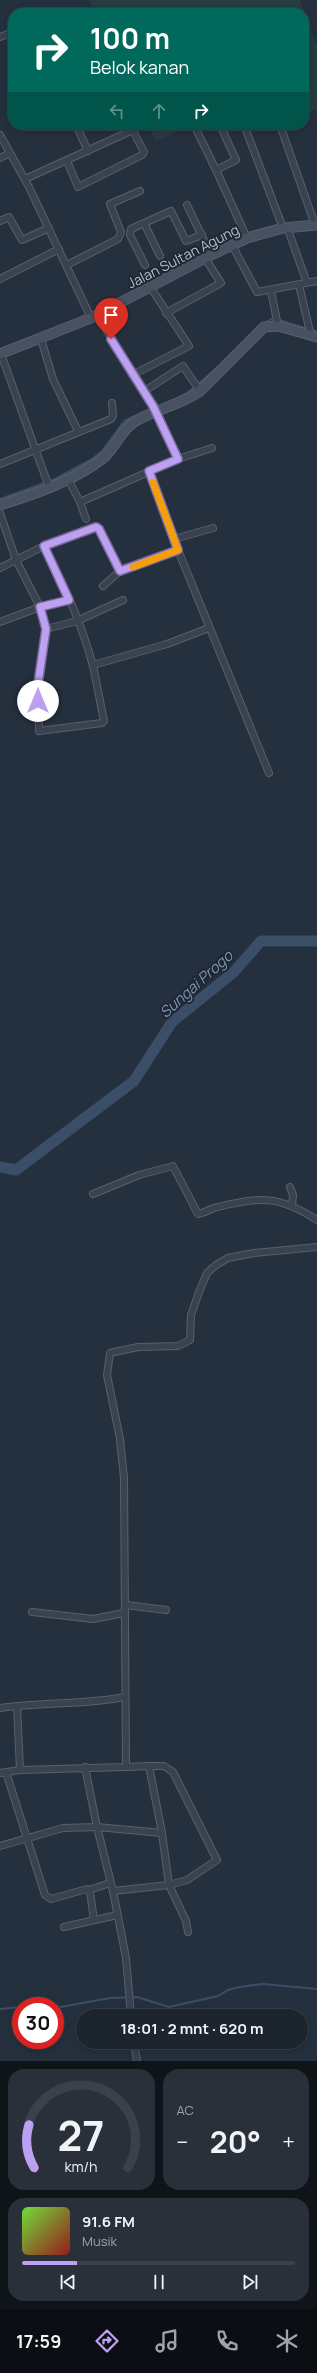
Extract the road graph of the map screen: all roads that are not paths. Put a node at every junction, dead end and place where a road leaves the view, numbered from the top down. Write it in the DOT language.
graph roads {
  1 [pos="78,130"];
  2 [pos="127,130"];
  3 [pos="132,130"];
  4 [pos="196,130"];
  5 [pos="222,130"];
  6 [pos="246,130"];
  7 [pos="282,130"];
  8 [pos="0,135"];
  9 [pos="88,151"];
  10 [pos="10,153"];
  11 [pos="0,158"];
  12 [pos="67,161"];
  13 [pos="216,170"];
  14 [pos="25,179"];
  15 [pos="140,191"];
  16 [pos="187,205"];
  17 [pos="0,221"];
  18 [pos="144,223"];
  19 [pos="316,225"];
  20 [pos="49,228"];
  21 [pos="285,228"];
  22 [pos="202,235"];
  23 [pos="247,238"];
  24 [pos="232,245"];
  25 [pos="59,249"];
  26 [pos="160,256"];
  27 [pos="208,256"];
  28 [pos="67,265"];
  29 [pos="145,265"];
  30 [pos="0,279"];
  31 [pos="317,281"];
  32 [pos="306,283"];
  33 [pos="299,285"];
  34 [pos="151,288"];
  35 [pos="271,291"];
  36 [pos="166,313"];
  37 [pos="94,317"];
  38 [pos="278,326"];
  39 [pos="314,336"];
  40 [pos="41,339"];
  41 [pos="0,354"];
  42 [pos="132,375"];
  43 [pos="200,391"];
  44 [pos="143,392"];
  45 [pos="112,403"];
  46 [pos="155,409"];
  47 [pos="78,431"];
  48 [pos="212,448"];
  49 [pos="36,450"];
  50 [pos="178,459"];
  51 [pos="0,464"];
  52 [pos="149,471"];
  53 [pos="68,479"];
  54 [pos="48,483"];
  55 [pos="80,502"];
  56 [pos="0,505"];
  57 [pos="0,513"];
  58 [pos="86,518"];
  59 [pos="214,528"];
  60 [pos="174,539"];
  61 [pos="44,546"];
  62 [pos="178,550"];
  63 [pos="16,560"];
  64 [pos="0,568"];
  65 [pos="120,571"];
  66 [pos="103,586"];
  67 [pos="69,600"];
  68 [pos="123,600"];
  69 [pos="40,607"];
  70 [pos="77,621"];
  71 [pos="0,622"];
  72 [pos="209,628"];
  73 [pos="46,629"];
  74 [pos="93,665"];
  75 [pos="269,773"];
  76 [pos="290,1187"];
  77 [pos="93,1194"];
  78 [pos="292,1206"];
  79 [pos="317,1220"];
  80 [pos="317,1247"];
  81 [pos="126,1604"];
  82 [pos="166,1610"];
  83 [pos="32,1612"];
  84 [pos="124,1613"];
  85 [pos="125,1697"];
  86 [pos="17,1706"];
  87 [pos="0,1708"];
  88 [pos="149,1766"];
  89 [pos="85,1767"];
  90 [pos="126,1767"];
  91 [pos="20,1770"];
  92 [pos="3,1772"];
  93 [pos="97,1827"];
  94 [pos="162,1833"];
  95 [pos="26,1837"];
  96 [pos="0,1846"];
  97 [pos="110,1882"];
  98 [pos="169,1885"];
  99 [pos="89,1890"];
  100 [pos="112,1891"];
  101 [pos="117,1915"];
  102 [pos="94,1920"];
  103 [pos="64,1927"];
  104 [pos="188,1932"];
  105 [pos="130,2009"];
  106 [pos="135,2049"];
  107 [pos="137,2061"];
  1 -- 9 [label="street"];
  2 -- 9 [label="street"];
  3 -- 12 [label="street"];
  4 -- 13 [label="street"];
  5 -- 13 [label="street"];
  6 -- 21 [label="street"];
  7 -- 19 [label="street"];
  8 -- 10 [label="street"];
  9 -- 12 [label="street"];
  10 -- 11 [label="street"];
  10 -- 14 [label="street"];
  12 -- 14 [label="street"];
  13 -- 23 [label="street"];
  14 -- 20 [label="street"];
  15 -- 28 [label="street"];
  16 -- 22 [label="street"];
  17 -- 20 [label="street"];
  18 -- 22 [label="street"];
  18 -- 26 [label="street"];
  18 -- 29 [label="street"];
  19 -- 21 [label="street, Jalan Sultan Agung"];
  20 -- 25 [label="street"];
  21 -- 23 [label="street, Jalan Sultan Agung"];
  21 -- 32 [label="street"];
  22 -- 27 [label="street"];
  23 -- 24 [label="street, Jalan Sultan Agung"];
  24 -- 27 [label="street, Jalan Sultan Agung"];
  24 -- 35 [label="street"];
  25 -- 28 [label="street"];
  25 -- 30 [label="street"];
  27 -- 34 [label="street, Jalan Sultan Agung"];
  27 -- 36 [label="street"];
  28 -- 37 [label="street"];
  31 -- 32 [label="street"];
  32 -- 33 [label="street"];
  33 -- 35 [label="street"];
  33 -- 39 [label="street"];
  34 -- 36 [label="street"];
  34 -- 37 [label="street, Jalan Sultan Agung"];
  35 -- 38 [label="street"];
  36 -- 42 [label="street"];
  37 -- 40 [label="street, Jalan Sultan Agung"];
  37 -- 42 [label="street"];
  38 -- 39 [label="street"];
  38 -- 43 [label="street"];
  40 -- 41 [label="street, Jalan Sultan Agung"];
  40 -- 47 [label="street"];
  41 -- 49 [label="street"];
  42 -- 44 [label="street"];
  43 -- 44 [label="street"];
  43 -- 46 [label="street"];
  44 -- 46 [label="street"];
  45 -- 47 [label="street"];
  46 -- 50 [label="street"];
  46 -- 53 [label="street"];
  47 -- 49 [label="street"];
  48 -- 50 [label="street"];
  49 -- 51 [label="street"];
  49 -- 54 [label="street"];
  50 -- 52 [label="street"];
  52 -- 55 [label="street"];
  52 -- 60 [label="street"];
  53 -- 54 [label="street"];
  53 -- 55 [label="street"];
  54 -- 56 [label="street"];
  55 -- 58 [label="street"];
  57 -- 63 [label="street"];
  59 -- 60 [label="street"];
  60 -- 62 [label="street"];
  61 -- 63 [label="street"];
  61 -- 65 [label="street"];
  61 -- 67 [label="street"];
  62 -- 65 [label="street"];
  62 -- 72 [label="street"];
  63 -- 64 [label="street"];
  63 -- 69 [label="street"];
  65 -- 66 [label="street"];
  67 -- 69 [label="street"];
  67 -- 70 [label="street"];
  68 -- 70 [label="street"];
  69 -- 71 [label="street"];
  69 -- 73 [label="street"];
  70 -- 73 [label="street"];
  70 -- 74 [label="street"];
  72 -- 74 [label="street"];
  72 -- 75 [label="street"];
  73 -- 74 [label="street"];
  76 -- 78 [label="street"];
  77 -- 78 [label="street"];
  78 -- 79 [label="street"];
  80 -- 81 [label="street"];
  81 -- 82 [label="street"];
  81 -- 84 [label="street"];
  83 -- 84 [label="street"];
  84 -- 85 [label="street"];
  85 -- 86 [label="street"];
  85 -- 90 [label="street"];
  86 -- 87 [label="street"];
  86 -- 91 [label="street"];
  88 -- 90 [label="street"];
  88 -- 94 [label="street"];
  88 -- 98 [label="street"];
  89 -- 90 [label="street"];
  89 -- 91 [label="street"];
  89 -- 93 [label="street"];
  91 -- 92 [label="street"];
  92 -- 95 [label="street"];
  93 -- 94 [label="street"];
  93 -- 95 [label="street"];
  93 -- 97 [label="street"];
  94 -- 98 [label="street"];
  95 -- 96 [label="street"];
  95 -- 99 [label="street"];
  97 -- 99 [label="street"];
  97 -- 100 [label="street"];
  98 -- 100 [label="street"];
  98 -- 104 [label="street"];
  99 -- 102 [label="street"];
  100 -- 101 [label="street"];
  101 -- 102 [label="street"];
  101 -- 105 [label="street"];
  102 -- 103 [label="street"];
  106 -- 107 [label="street"];
}
